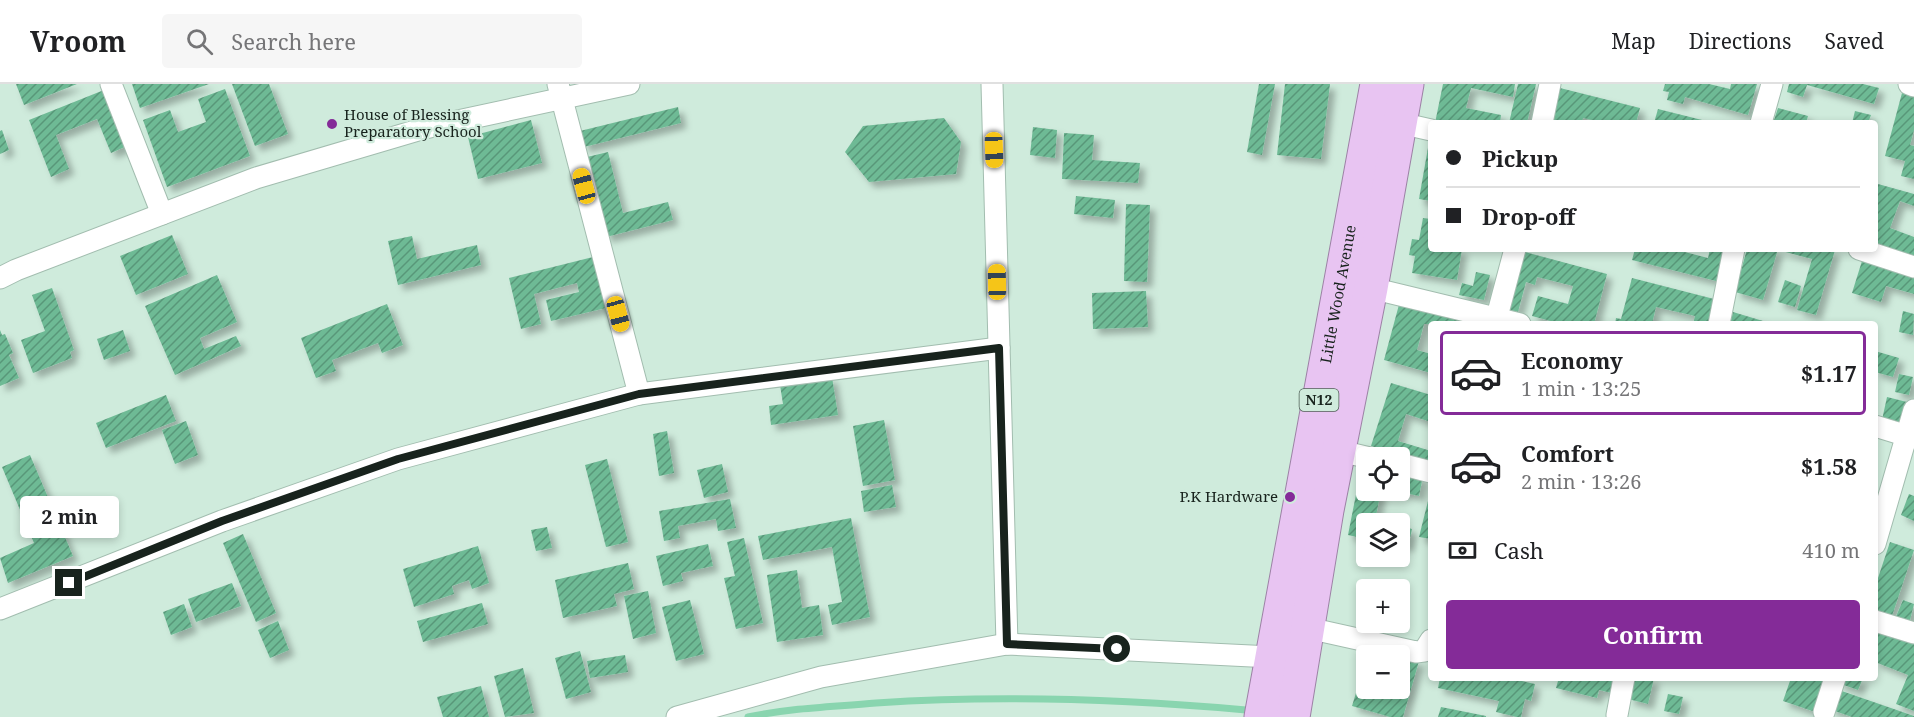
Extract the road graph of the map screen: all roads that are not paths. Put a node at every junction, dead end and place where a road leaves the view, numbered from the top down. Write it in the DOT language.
graph roads {
  1 [pos="111,84"];
  2 [pos="629,84"];
  3 [pos="992,84"];
  4 [pos="1377,84"];
  5 [pos="1407,84"];
  6 [pos="1550,84"];
  7 [pos="1772,84"];
  8 [pos="1909,84"];
  9 [pos="1914,86"];
  10 [pos="559,91"];
  11 [pos="1543,120"];
  12 [pos="1762,120"];
  13 [pos="1416,126"];
  14 [pos="162,214"];
  15 [pos="1514,252"];
  16 [pos="1733,252"];
  17 [pos="1867,252"];
  18 [pos="1914,267"];
  19 [pos="0,278"];
  20 [pos="1371,288"];
  21 [pos="1496,321"];
  22 [pos="1720,321"];
  23 [pos="999,348"];
  24 [pos="639,394"];
  25 [pos="1914,410"];
  26 [pos="1878,427"];
  27 [pos="1910,437"];
  28 [pos="1355,454"];
  29 [pos="1410,467"];
  30 [pos="1428,471"];
  31 [pos="1878,535"];
  32 [pos="0,609"];
  33 [pos="1878,622"];
  34 [pos="1308,628"];
  35 [pos="1914,633"];
  36 [pos="1007,644"];
  37 [pos="1428,645"];
  38 [pos="1272,657"];
  39 [pos="1623,681"];
  40 [pos="1834,681"];
  41 [pos="1617,715"];
  42 [pos="1828,715"];
  43 [pos="677,717"];
  44 [pos="1261,717"];
  45 [pos="1293,717"];
  1 -- 14 [label="street"];
  2 -- 10 [label="street"];
  3 -- 23 [label="street"];
  4 -- 38 [label="highway, Little Wood Avenue / N12"];
  5 -- 13 [label="highway, Little Wood Avenue / N12"];
  6 -- 11 [label="street"];
  7 -- 12 [label="street"];
  8 -- 9 [label="street"];
  10 -- 14 [label="street"];
  10 -- 24 [label="street"];
  13 -- 20 [label="highway, Little Wood Avenue / N12"];
  14 -- 19 [label="street"];
  15 -- 21 [label="street"];
  16 -- 22 [label="street"];
  17 -- 18 [label="street"];
  20 -- 21 [label="street"];
  20 -- 28 [label="highway, Little Wood Avenue / N12"];
  23 -- 24 [label="street"];
  23 -- 36 [label="street"];
  24 -- 32 [label="street"];
  25 -- 27 [label="street"];
  26 -- 27 [label="street"];
  27 -- 31 [label="street"];
  28 -- 34 [label="highway, Little Wood Avenue / N12"];
  29 -- 30 [label="street"];
  33 -- 35 [label="street"];
  34 -- 37 [label="street"];
  34 -- 45 [label="highway, Little Wood Avenue / N12"];
  36 -- 38 [label="street"];
  36 -- 43 [label="street"];
  38 -- 44 [label="highway, Little Wood Avenue / N12"];
  39 -- 41 [label="street"];
  40 -- 42 [label="street"];
}
